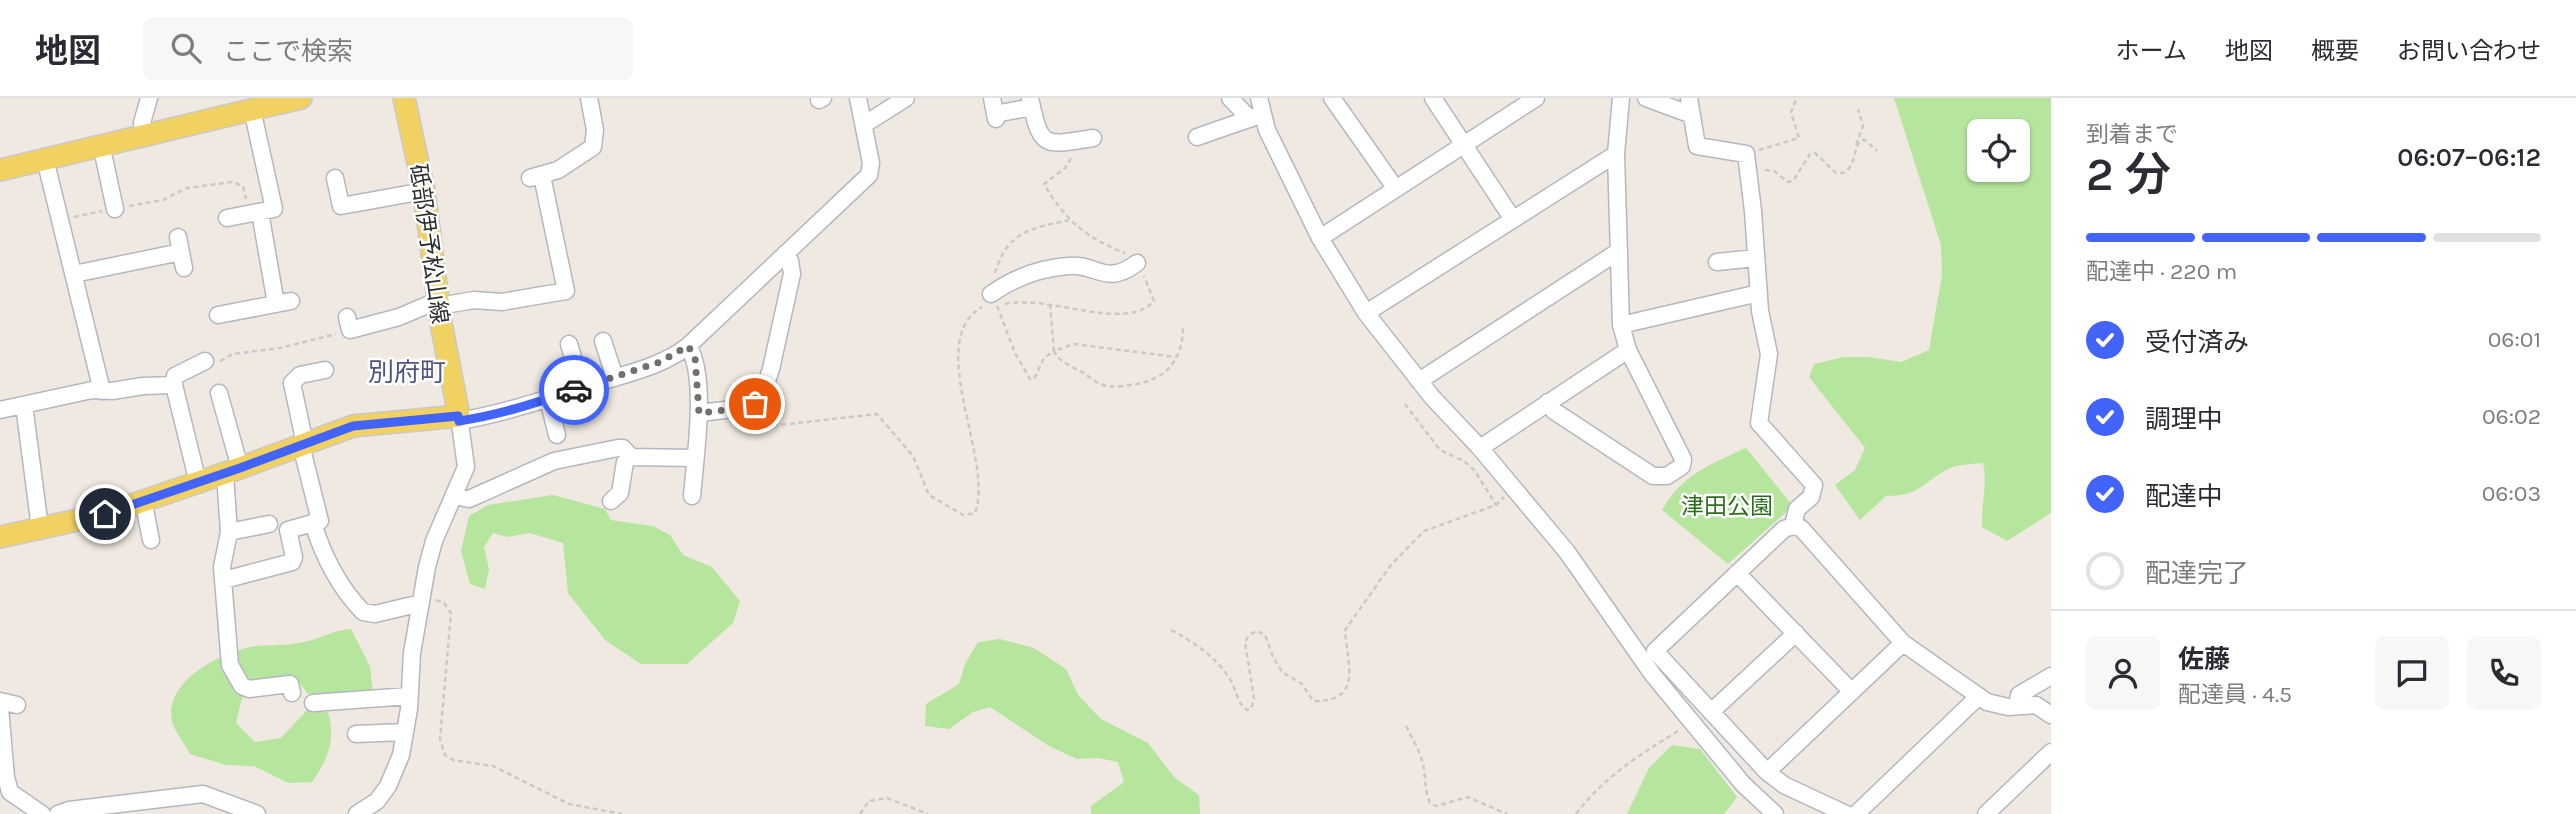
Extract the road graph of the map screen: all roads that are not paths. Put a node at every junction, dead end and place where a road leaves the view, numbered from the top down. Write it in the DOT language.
graph roads {
  1 [pos="149,98"];
  2 [pos="301,98"];
  3 [pos="404,98"];
  4 [pos="589,98"];
  5 [pos="858,98"];
  6 [pos="906,98"];
  7 [pos="992,98"];
  8 [pos="1230,98"];
  9 [pos="1332,98"];
  10 [pos="1433,98"];
  11 [pos="1621,98"];
  12 [pos="1646,98"];
  13 [pos="1689,98"];
  14 [pos="1530,100"];
  15 [pos="1029,104"];
  16 [pos="252,109"];
  17 [pos="1257,110"];
  18 [pos="1692,115"];
  19 [pos="865,124"];
  20 [pos="144,134"];
  21 [pos="1197,137"];
  22 [pos="1093,138"];
  23 [pos="101,145"];
  24 [pos="1464,145"];
  25 [pos="1616,154"];
  26 [pos="45,159"];
  27 [pos="0,170"];
  28 [pos="335,178"];
  29 [pos="1396,189"];
  30 [pos="424,191"];
  31 [pos="115,209"];
  32 [pos="254,213"];
  33 [pos="227,218"];
  34 [pos="1512,218"];
  35 [pos="1320,238"];
  36 [pos="1619,251"];
  37 [pos="181,252"];
  38 [pos="785,254"];
  39 [pos="1756,258"];
  40 [pos="1717,262"];
  41 [pos="1137,263"];
  42 [pos="74,274"];
  43 [pos="1759,293"];
  44 [pos="992,298"];
  45 [pos="439,303"];
  46 [pos="1366,313"];
  47 [pos="218,316"];
  48 [pos="348,324"];
  49 [pos="1621,325"];
  50 [pos="603,341"];
  51 [pos="569,344"];
  52 [pos="688,346"];
  53 [pos="1628,349"];
  54 [pos="207,363"];
  55 [pos="325,370"];
  56 [pos="615,377"];
  57 [pos="1419,381"];
  58 [pos="174,385"];
  59 [pos="582,388"];
  60 [pos="102,390"];
  61 [pos="219,393"];
  62 [pos="548,399"];
  63 [pos="1548,402"];
  64 [pos="24,405"];
  65 [pos="0,410"];
  66 [pos="699,413"];
  67 [pos="459,419"];
  68 [pos="557,436"];
  69 [pos="303,445"];
  70 [pos="1480,448"];
  71 [pos="631,457"];
  72 [pos="695,458"];
  73 [pos="233,471"];
  74 [pos="198,483"];
  75 [pos="454,496"];
  76 [pos="692,496"];
  77 [pos="143,500"];
  78 [pos="611,501"];
  79 [pos="313,523"];
  80 [pos="269,524"];
  81 [pos="1793,526"];
  82 [pos="40,528"];
  83 [pos="229,532"];
  84 [pos="0,537"];
  85 [pos="151,540"];
  86 [pos="1737,573"];
  87 [pos="224,580"];
  88 [pos="422,600"];
  89 [pos="1796,633"];
  90 [pos="1903,643"];
  91 [pos="1647,653"];
  92 [pos="2045,679"];
  93 [pos="1852,692"];
  94 [pos="292,693"];
  95 [pos="2051,695"];
  96 [pos="409,696"];
  97 [pos="1979,696"];
  98 [pos="0,701"];
  99 [pos="313,703"];
  100 [pos="17,705"];
  101 [pos="2017,706"];
  102 [pos="0,708"];
  103 [pos="1712,712"];
  104 [pos="2051,715"];
  105 [pos="405,732"];
  106 [pos="356,734"];
  107 [pos="2051,752"];
  108 [pos="1767,772"];
  109 [pos="3,777"];
  110 [pos="363,812"];
  111 [pos="43,814"];
  112 [pos="58,814"];
  113 [pos="257,814"];
  114 [pos="1775,814"];
  115 [pos="1846,814"];
  116 [pos="1856,814"];
  117 [pos="1986,814"];
  1 -- 20 [label="street"];
  2 -- 16 [label="main road"];
  3 -- 30 [label="main road, 砥部伊予松山線"];
  4 -- 45 [label="street"];
  5 -- 19 [label="street"];
  6 -- 19 [label="street"];
  7 -- 15 [label="street"];
  8 -- 17 [label="street"];
  9 -- 29 [label="street"];
  10 -- 24 [label="street"];
  11 -- 25 [label="street"];
  12 -- 18 [label="street"];
  13 -- 18 [label="street"];
  14 -- 24 [label="street"];
  15 -- 22 [label="street"];
  16 -- 20 [label="main road"];
  16 -- 32 [label="street"];
  17 -- 21 [label="street"];
  17 -- 35 [label="street"];
  18 -- 39 [label="street"];
  19 -- 38 [label="street"];
  20 -- 23 [label="main road"];
  23 -- 26 [label="main road"];
  23 -- 31 [label="street"];
  24 -- 29 [label="street"];
  24 -- 34 [label="street"];
  25 -- 34 [label="street"];
  25 -- 36 [label="street"];
  26 -- 27 [label="main road"];
  26 -- 42 [label="street"];
  28 -- 30 [label="street"];
  29 -- 35 [label="street"];
  30 -- 45 [label="main road, 砥部伊予松山線"];
  32 -- 33 [label="street"];
  32 -- 47 [label="street"];
  34 -- 46 [label="street"];
  35 -- 46 [label="street"];
  36 -- 49 [label="street"];
  36 -- 57 [label="street"];
  37 -- 42 [label="street"];
  38 -- 52 [label="street"];
  38 -- 66 [label="street"];
  39 -- 40 [label="street"];
  39 -- 43 [label="street"];
  41 -- 44 [label="street"];
  42 -- 60 [label="street"];
  43 -- 49 [label="street"];
  43 -- 81 [label="street"];
  45 -- 48 [label="street"];
  45 -- 67 [label="main road, 砥部伊予松山線"];
  46 -- 57 [label="street"];
  49 -- 53 [label="street"];
  50 -- 56 [label="street"];
  51 -- 59 [label="street"];
  52 -- 56 [label="street"];
  52 -- 66 [label="street"];
  53 -- 63 [label="street"];
  53 -- 63 [label="street"];
  54 -- 58 [label="street"];
  55 -- 69 [label="street"];
  56 -- 59 [label="street"];
  57 -- 70 [label="street"];
  58 -- 60 [label="street"];
  58 -- 74 [label="street"];
  59 -- 62 [label="street"];
  60 -- 64 [label="street"];
  61 -- 73 [label="street"];
  62 -- 67 [label="street"];
  62 -- 68 [label="street"];
  63 -- 70 [label="street"];
  64 -- 65 [label="street"];
  64 -- 82 [label="street"];
  66 -- 72 [label="street"];
  67 -- 69 [label="main road"];
  67 -- 75 [label="street"];
  69 -- 73 [label="main road"];
  69 -- 79 [label="street"];
  70 -- 91 [label="street"];
  71 -- 72 [label="street"];
  71 -- 75 [label="street"];
  71 -- 78 [label="street"];
  72 -- 76 [label="street"];
  73 -- 74 [label="main road"];
  73 -- 83 [label="street"];
  74 -- 77 [label="main road"];
  75 -- 88 [label="street"];
  77 -- 82 [label="main road"];
  77 -- 85 [label="street"];
  79 -- 87 [label="street"];
  79 -- 88 [label="street"];
  80 -- 83 [label="street"];
  81 -- 86 [label="street"];
  81 -- 90 [label="street"];
  82 -- 84 [label="main road"];
  83 -- 87 [label="street"];
  86 -- 89 [label="street"];
  86 -- 91 [label="street"];
  87 -- 94 [label="street"];
  88 -- 96 [label="street"];
  89 -- 93 [label="street"];
  89 -- 103 [label="street"];
  90 -- 93 [label="street"];
  90 -- 97 [label="street"];
  91 -- 103 [label="street"];
  91 -- 114 [label="street"];
  92 -- 95 [label="street"];
  92 -- 101 [label="street"];
  93 -- 108 [label="street"];
  96 -- 99 [label="street"];
  96 -- 105 [label="street"];
  97 -- 101 [label="street"];
  97 -- 116 [label="street"];
  98 -- 100 [label="street"];
  101 -- 104 [label="street"];
  102 -- 109 [label="street"];
  103 -- 108 [label="street"];
  105 -- 106 [label="street"];
  105 -- 110 [label="street"];
  107 -- 117 [label="street"];
  108 -- 115 [label="street"];
  109 -- 111 [label="street"];
  112 -- 113 [label="street"];
}
